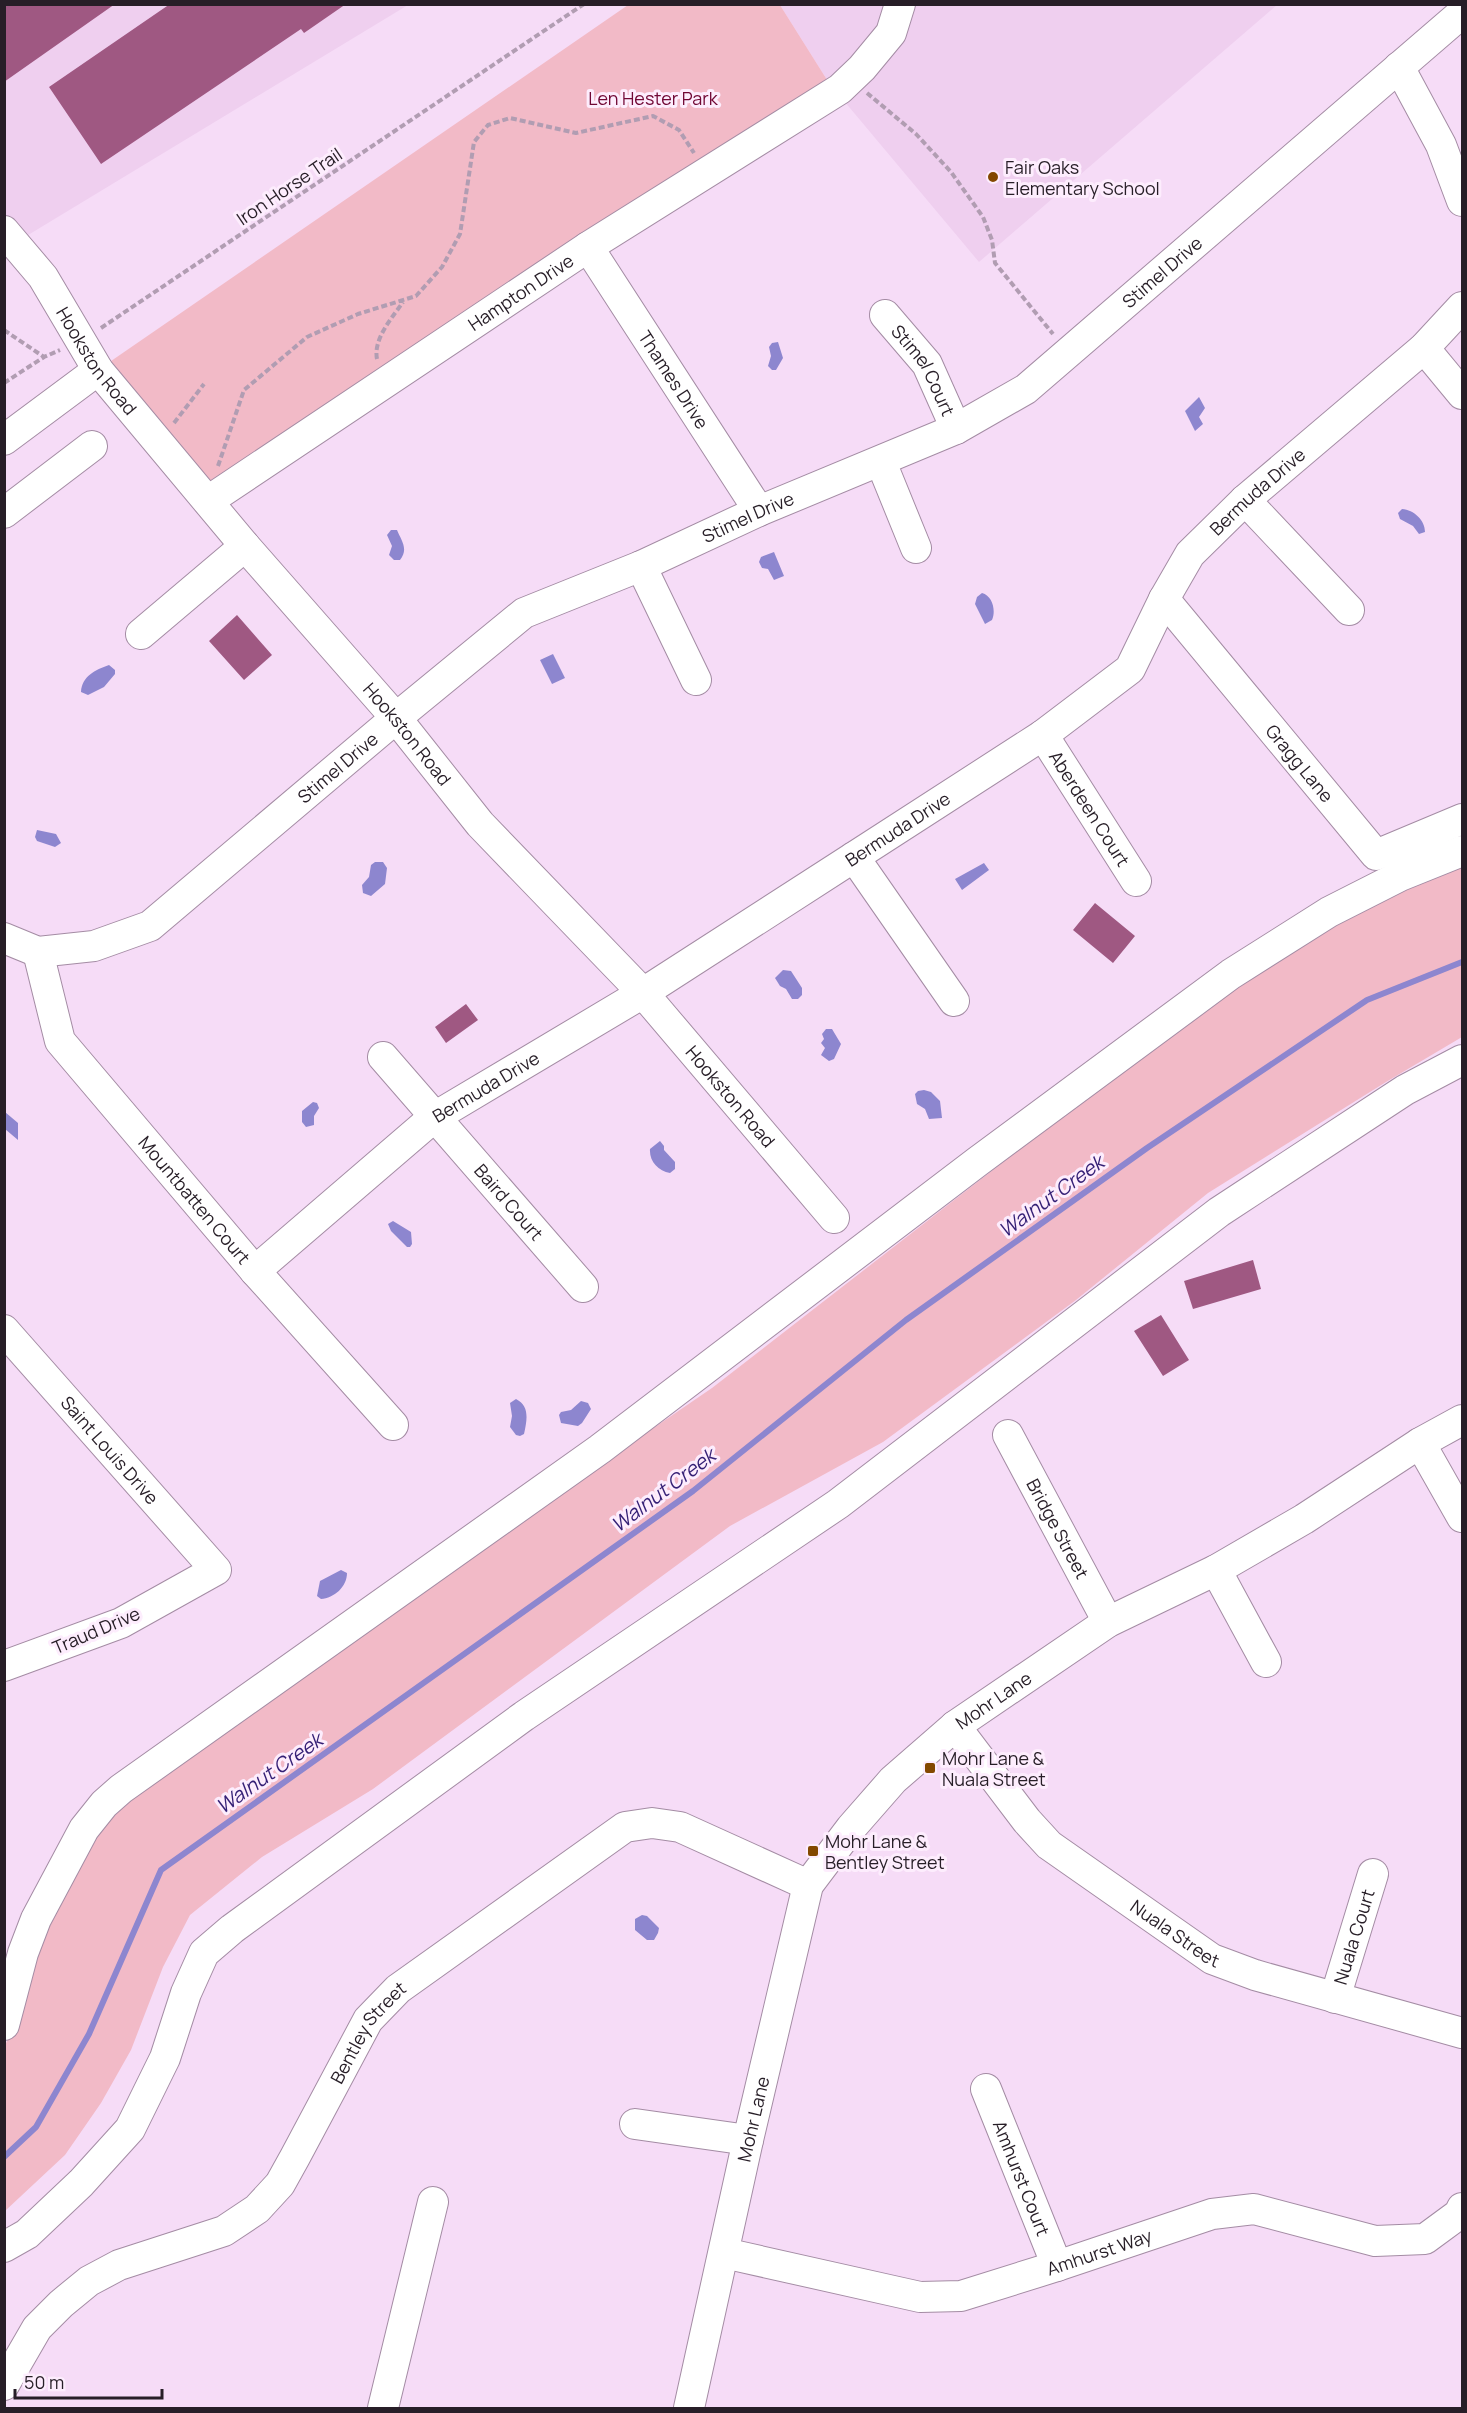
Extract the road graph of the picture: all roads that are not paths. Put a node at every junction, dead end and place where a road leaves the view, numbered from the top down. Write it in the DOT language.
graph roads {
  1 [pos="900,4"];
  2 [pos="1462,13"];
  3 [pos="1399,67"];
  4 [pos="1462,201"];
  5 [pos="4,231"];
  6 [pos="588,247"];
  7 [pos="1462,307"];
  8 [pos="885,315"];
  9 [pos="1424,348"];
  10 [pos="98,370"];
  11 [pos="1462,394"];
  12 [pos="956,429"];
  13 [pos="4,440"];
  14 [pos="92,446"];
  15 [pos="881,462"];
  16 [pos="1245,500"];
  17 [pos="208,501"];
  18 [pos="759,511"];
  19 [pos="4,513"];
  20 [pos="245,546"];
  21 [pos="916,548"];
  22 [pos="641,566"];
  23 [pos="1164,599"];
  24 [pos="1349,610"];
  25 [pos="141,634"];
  26 [pos="696,680"];
  27 [pos="396,718"];
  28 [pos="1043,735"];
  29 [pos="1462,819"];
  30 [pos="1462,851"];
  31 [pos="854,857"];
  32 [pos="1136,881"];
  33 [pos="4,938"];
  34 [pos="38,952"];
  35 [pos="643,993"];
  36 [pos="954,1001"];
  37 [pos="382,1057"];
  38 [pos="1462,1060"];
  39 [pos="433,1118"];
  40 [pos="834,1218"];
  41 [pos="255,1271"];
  42 [pos="583,1287"];
  43 [pos="4,1330"];
  44 [pos="1462,1420"];
  45 [pos="393,1425"];
  46 [pos="1008,1435"];
  47 [pos="1420,1443"];
  48 [pos="1462,1517"];
  49 [pos="216,1570"];
  50 [pos="1216,1570"];
  51 [pos="1108,1622"];
  52 [pos="1266,1662"];
  53 [pos="4,1666"];
  54 [pos="955,1726"];
  55 [pos="1373,1875"];
  56 [pos="808,1885"];
  57 [pos="1335,1998"];
  58 [pos="4,2025"];
  59 [pos="1462,2033"];
  60 [pos="986,2089"];
  61 [pos="635,2124"];
  62 [pos="748,2140"];
  63 [pos="433,2202"];
  64 [pos="1462,2208"];
  65 [pos="4,2247"];
  66 [pos="724,2253"];
  67 [pos="1057,2266"];
  68 [pos="4,2385"];
  69 [pos="383,2409"];
  70 [pos="689,2409"];
  1 -- 6 [label="street, Hampton Drive"];
  2 -- 3 [label="street, Stimel Drive"];
  3 -- 4 [label="street"];
  3 -- 12 [label="street, Stimel Drive"];
  5 -- 10 [label="street, Hookston Road"];
  6 -- 17 [label="street, Hampton Drive"];
  6 -- 18 [label="street, Thames Drive"];
  7 -- 9 [label="street, Bermuda Drive"];
  8 -- 12 [label="street, Stimel Court"];
  9 -- 11 [label="street"];
  9 -- 16 [label="street, Bermuda Drive"];
  10 -- 13 [label="street"];
  10 -- 17 [label="street, Hookston Road"];
  12 -- 15 [label="street, Stimel Drive"];
  14 -- 19 [label="street"];
  15 -- 18 [label="street, Stimel Drive"];
  15 -- 21 [label="street"];
  16 -- 23 [label="street, Bermuda Drive"];
  16 -- 24 [label="street"];
  17 -- 20 [label="street, Hookston Road"];
  18 -- 22 [label="street, Stimel Drive"];
  20 -- 25 [label="street"];
  20 -- 27 [label="street, Hookston Road"];
  22 -- 26 [label="street"];
  22 -- 27 [label="street, Stimel Drive"];
  23 -- 28 [label="street, Bermuda Drive"];
  23 -- 29 [label="street, Gragg Lane"];
  27 -- 34 [label="street, Stimel Drive"];
  27 -- 35 [label="street, Hookston Road"];
  28 -- 31 [label="street, Bermuda Drive"];
  28 -- 32 [label="street, Aberdeen Court"];
  30 -- 58 [label="street"];
  31 -- 35 [label="street, Bermuda Drive"];
  31 -- 36 [label="street"];
  33 -- 34 [label="street, Stimel Drive"];
  34 -- 41 [label="street, Mountbatten Court"];
  35 -- 39 [label="street, Bermuda Drive"];
  35 -- 40 [label="street, Hookston Road"];
  37 -- 39 [label="street, Baird Court"];
  38 -- 65 [label="street"];
  39 -- 41 [label="street, Bermuda Drive"];
  39 -- 42 [label="street, Baird Court"];
  41 -- 45 [label="street, Mountbatten Court"];
  43 -- 49 [label="street, Saint Louis Drive"];
  44 -- 47 [label="street, Mohr Lane"];
  46 -- 51 [label="street, Bridge Street"];
  47 -- 48 [label="street"];
  47 -- 50 [label="street, Mohr Lane"];
  49 -- 53 [label="street, Traud Drive"];
  50 -- 51 [label="street, Mohr Lane"];
  50 -- 52 [label="street"];
  51 -- 54 [label="street, Mohr Lane"];
  54 -- 56 [label="street, Mohr Lane"];
  54 -- 57 [label="street, Nuala Street"];
  55 -- 57 [label="street, Nuala Court"];
  56 -- 62 [label="street, Mohr Lane"];
  56 -- 68 [label="street, Bentley Street"];
  57 -- 59 [label="street, Nuala Street"];
  60 -- 67 [label="street, Amhurst Court"];
  61 -- 62 [label="street"];
  62 -- 66 [label="street, Mohr Lane"];
  63 -- 69 [label="street"];
  64 -- 67 [label="street, Amhurst Way"];
  66 -- 67 [label="street, Amhurst Way"];
  66 -- 70 [label="street, Mohr Lane"];
}
